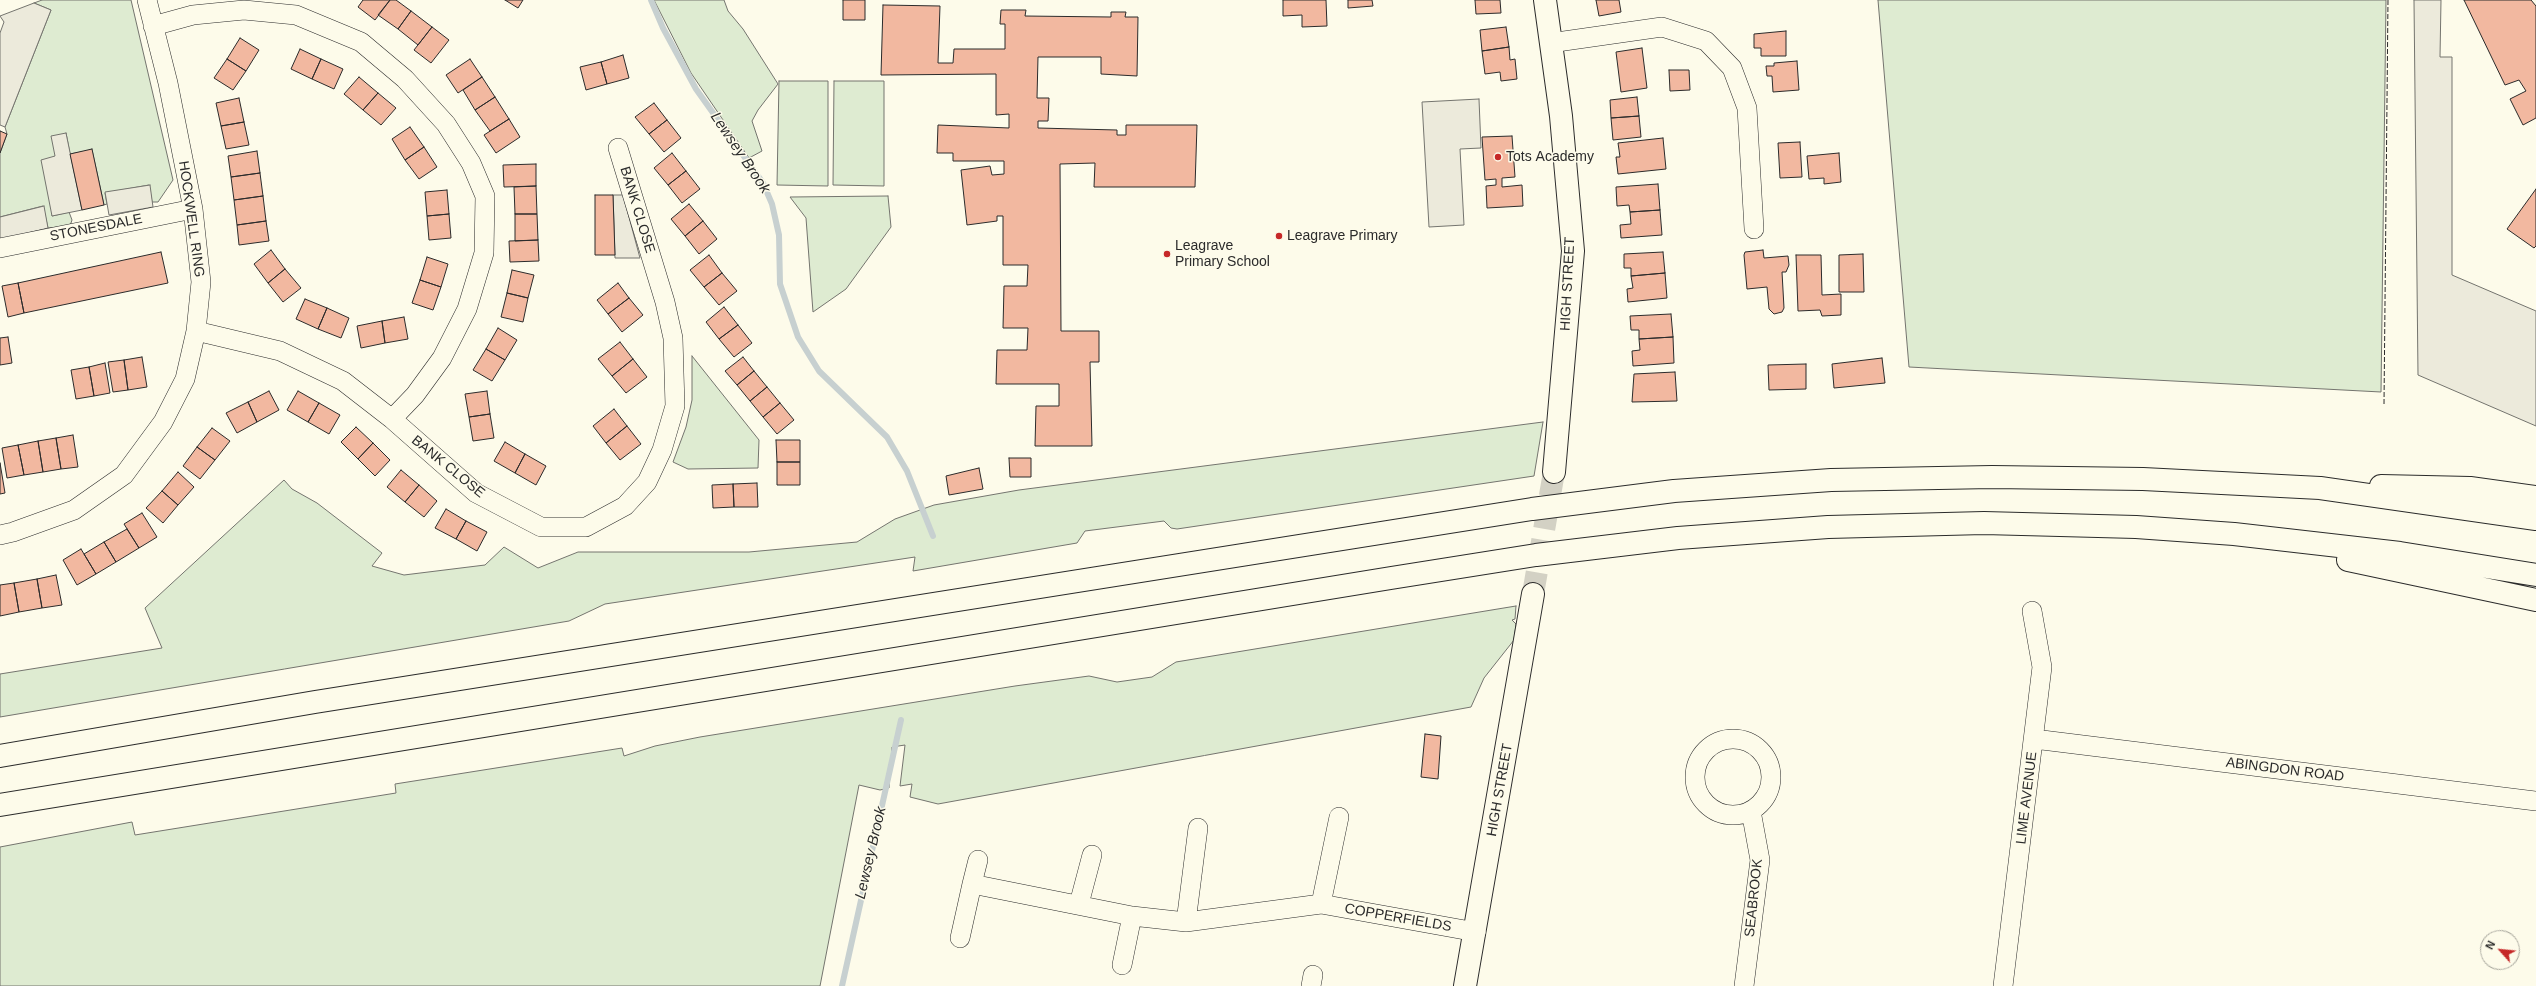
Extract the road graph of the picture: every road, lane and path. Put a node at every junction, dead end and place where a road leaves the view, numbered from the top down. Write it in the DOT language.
graph roads {
  1 [pos="147,0"];
  2 [pos="1545,0"];
  3 [pos="153,26"];
  4 [pos="1550,43"];
  5 [pos="618,148"];
  6 [pos="193,209"];
  7 [pos="1754,229"];
  8 [pos="0,248"];
  9 [pos="196,331"];
  10 [pos="392,419"];
  11 [pos="1554,472"];
  12 [pos="2320,488"];
  13 [pos="2536,497"];
  14 [pos="2536,519"];
  15 [pos="0,535"];
  16 [pos="2255,537"];
  17 [pos="2536,575"];
  18 [pos="1533,594"];
  19 [pos="2536,600"];
  20 [pos="2032,611"];
  21 [pos="2034,739"];
  22 [pos="0,756"];
  23 [pos="2536,801"];
  24 [pos="0,805"];
  25 [pos="1751,811"];
  26 [pos="1339,817"];
  27 [pos="1198,828"];
  28 [pos="1092,855"];
  29 [pos="978,860"];
  30 [pos="972,884"];
  31 [pos="1079,904"];
  32 [pos="1320,904"];
  33 [pos="1132,916"];
  34 [pos="1186,922"];
  35 [pos="1476,932"];
  36 [pos="960,938"];
  37 [pos="1122,965"];
  38 [pos="1465,986"];
  39 [pos="1744,986"];
  40 [pos="2003,986"];
  1 -- 3 [label="street, HOCKWELL RING"];
  2 -- 4 [label="main road, HIGH STREET"];
  3 -- 6 [label="street, HOCKWELL RING"];
  3 -- 10 [label="street"];
  4 -- 7 [label="street"];
  4 -- 11 [label="main road, HIGH STREET"];
  5 -- 10 [label="street, BANK CLOSE"];
  6 -- 8 [label="street, STONESDALE"];
  6 -- 9 [label="street, HOCKWELL RING"];
  9 -- 10 [label="street, BANK CLOSE"];
  9 -- 15 [label="street, HOCKWELL RING"];
  12 -- 13 [label="main road"];
  12 -- 14 [label="main road"];
  12 -- 22 [label="main road"];
  16 -- 17 [label="main road"];
  16 -- 19 [label="main road"];
  16 -- 24 [label="main road"];
  18 -- 35 [label="main road, HIGH STREET"];
  20 -- 21 [label="street, LIME AVENUE"];
  21 -- 23 [label="street, ABINGDON ROAD"];
  21 -- 40 [label="street, LIME AVENUE"];
  25 -- 39 [label="street, SEABROOK"];
  26 -- 32 [label="street"];
  27 -- 34 [label="street"];
  28 -- 31 [label="street"];
  29 -- 30 [label="street"];
  30 -- 31 [label="street, COPPERFIELDS"];
  30 -- 36 [label="street"];
  31 -- 33 [label="street, COPPERFIELDS"];
  32 -- 34 [label="street, COPPERFIELDS"];
  32 -- 35 [label="street, COPPERFIELDS"];
  33 -- 34 [label="street, COPPERFIELDS"];
  33 -- 37 [label="street"];
  35 -- 38 [label="main road, HIGH STREET"];
}
